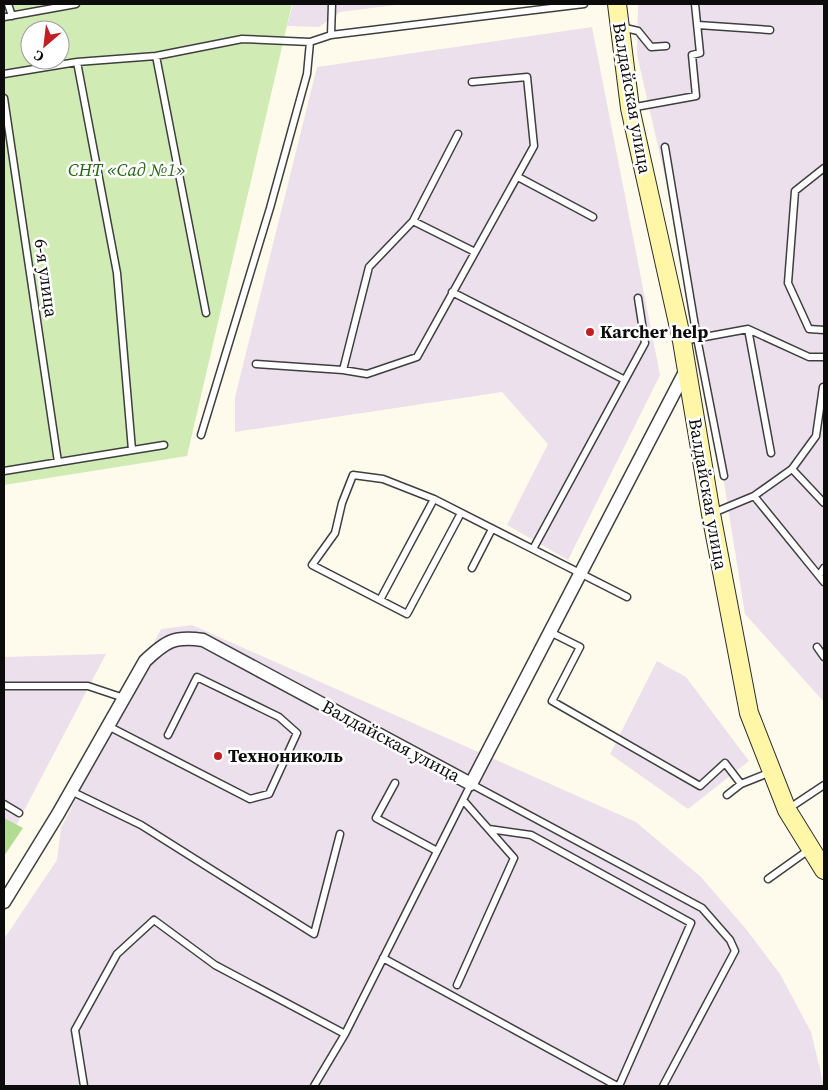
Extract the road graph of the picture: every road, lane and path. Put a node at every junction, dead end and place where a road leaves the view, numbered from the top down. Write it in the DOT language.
graph roads {
  1 [pos="8,4"];
  2 [pos="76,4"];
  3 [pos="332,4"];
  4 [pos="584,4"];
  5 [pos="617,4"];
  6 [pos="695,4"];
  7 [pos="12,16"];
  8 [pos="4,17"];
  9 [pos="698,25"];
  10 [pos="620,26"];
  11 [pos="770,30"];
  12 [pos="331,35"];
  13 [pos="310,42"];
  14 [pos="666,46"];
  15 [pos="156,56"];
  16 [pos="77,62"];
  17 [pos="4,74"];
  18 [pos="472,82"];
  19 [pos="4,98"];
  20 [pos="630,108"];
  21 [pos="458,134"];
  22 [pos="665,147"];
  23 [pos="824,168"];
  24 [pos="518,177"];
  25 [pos="593,217"];
  26 [pos="413,221"];
  27 [pos="475,252"];
  28 [pos="452,292"];
  29 [pos="638,298"];
  30 [pos="206,314"];
  31 [pos="748,329"];
  32 [pos="824,330"];
  33 [pos="690,339"];
  34 [pos="824,357"];
  35 [pos="256,364"];
  36 [pos="687,368"];
  37 [pos="343,370"];
  38 [pos="625,380"];
  39 [pos="824,387"];
  40 [pos="201,435"];
  41 [pos="164,445"];
  42 [pos="132,450"];
  43 [pos="771,452"];
  44 [pos="58,462"];
  45 [pos="792,469"];
  46 [pos="4,471"];
  47 [pos="724,476"];
  48 [pos="754,496"];
  49 [pos="434,499"];
  50 [pos="824,503"];
  51 [pos="461,513"];
  52 [pos="711,514"];
  53 [pos="492,529"];
  54 [pos="533,549"];
  55 [pos="472,568"];
  56 [pos="824,568"];
  57 [pos="581,573"];
  58 [pos="819,575"];
  59 [pos="824,582"];
  60 [pos="627,598"];
  61 [pos="380,600"];
  62 [pos="550,632"];
  63 [pos="817,647"];
  64 [pos="824,658"];
  65 [pos="4,686"];
  66 [pos="124,698"];
  67 [pos="108,726"];
  68 [pos="168,735"];
  69 [pos="772,771"];
  70 [pos="395,783"];
  71 [pos="470,784"];
  72 [pos="741,784"];
  73 [pos="824,785"];
  74 [pos="71,791"];
  75 [pos="727,795"];
  76 [pos="463,800"];
  77 [pos="4,804"];
  78 [pos="787,810"];
  79 [pos="19,813"];
  80 [pos="488,829"];
  81 [pos="340,834"];
  82 [pos="811,848"];
  83 [pos="437,851"];
  84 [pos="824,870"];
  85 [pos="768,879"];
  86 [pos="4,902"];
  87 [pos="383,958"];
  88 [pos="457,985"];
  89 [pos="345,1034"];
  90 [pos="84,1086"];
  91 [pos="314,1086"];
  92 [pos="618,1086"];
  93 [pos="663,1086"];
  1 -- 7 [label="lane"];
  2 -- 7 [label="lane"];
  3 -- 12 [label="lane"];
  4 -- 12 [label="lane"];
  5 -- 10 [label="street, Валдайская улица"];
  6 -- 9 [label="lane"];
  7 -- 8 [label="lane"];
  9 -- 11 [label="lane"];
  9 -- 20 [label="lane"];
  10 -- 14 [label="lane"];
  10 -- 20 [label="street, Валдайская улица"];
  12 -- 13 [label="lane"];
  13 -- 15 [label="lane"];
  13 -- 40 [label="lane"];
  15 -- 16 [label="lane"];
  15 -- 30 [label="lane"];
  16 -- 17 [label="lane"];
  16 -- 42 [label="lane"];
  18 -- 24 [label="lane"];
  19 -- 44 [label="lane, 6-я улица"];
  20 -- 33 [label="street, Валдайская улица"];
  21 -- 26 [label="lane"];
  22 -- 33 [label="lane"];
  23 -- 32 [label="lane"];
  24 -- 25 [label="lane"];
  24 -- 27 [label="lane"];
  26 -- 27 [label="lane"];
  26 -- 37 [label="lane"];
  27 -- 28 [label="lane"];
  28 -- 37 [label="lane"];
  28 -- 38 [label="lane"];
  29 -- 38 [label="lane"];
  31 -- 33 [label="lane"];
  31 -- 34 [label="lane"];
  31 -- 43 [label="lane"];
  33 -- 36 [label="street, Валдайская улица"];
  33 -- 47 [label="lane"];
  35 -- 37 [label="lane"];
  36 -- 52 [label="street, Валдайская улица"];
  36 -- 57 [label="street, Валдайская улица"];
  38 -- 54 [label="lane"];
  39 -- 45 [label="lane"];
  41 -- 42 [label="lane"];
  42 -- 44 [label="lane"];
  44 -- 46 [label="lane"];
  45 -- 48 [label="lane"];
  45 -- 50 [label="lane"];
  48 -- 52 [label="lane"];
  48 -- 58 [label="lane"];
  49 -- 51 [label="lane"];
  49 -- 61 [label="lane"];
  49 -- 61 [label="lane"];
  51 -- 53 [label="lane"];
  51 -- 61 [label="lane"];
  52 -- 69 [label="street, Валдайская улица"];
  53 -- 54 [label="lane"];
  53 -- 55 [label="lane"];
  54 -- 57 [label="lane"];
  56 -- 58 [label="lane"];
  57 -- 60 [label="lane"];
  57 -- 62 [label="street, Валдайская улица"];
  58 -- 59 [label="lane"];
  62 -- 71 [label="street, Валдайская улица"];
  62 -- 72 [label="lane"];
  63 -- 64 [label="lane"];
  65 -- 66 [label="lane"];
  66 -- 67 [label="street, Валдайская улица"];
  66 -- 71 [label="street, Валдайская улица"];
  67 -- 68 [label="lane"];
  67 -- 74 [label="street, Валдайская улица"];
  69 -- 72 [label="lane"];
  69 -- 78 [label="street, Валдайская улица"];
  70 -- 83 [label="lane"];
  71 -- 76 [label="lane"];
  71 -- 93 [label="lane"];
  72 -- 75 [label="lane"];
  73 -- 78 [label="lane"];
  74 -- 81 [label="lane"];
  74 -- 86 [label="street, Валдайская улица"];
  76 -- 80 [label="lane"];
  76 -- 83 [label="lane"];
  77 -- 79 [label="lane"];
  78 -- 82 [label="street, Валдайская улица"];
  80 -- 88 [label="lane"];
  80 -- 92 [label="lane"];
  82 -- 84 [label="street, Валдайская улица"];
  82 -- 85 [label="lane"];
  83 -- 87 [label="lane"];
  87 -- 89 [label="lane"];
  87 -- 92 [label="lane"];
  89 -- 90 [label="lane"];
  89 -- 91 [label="lane"];
}
